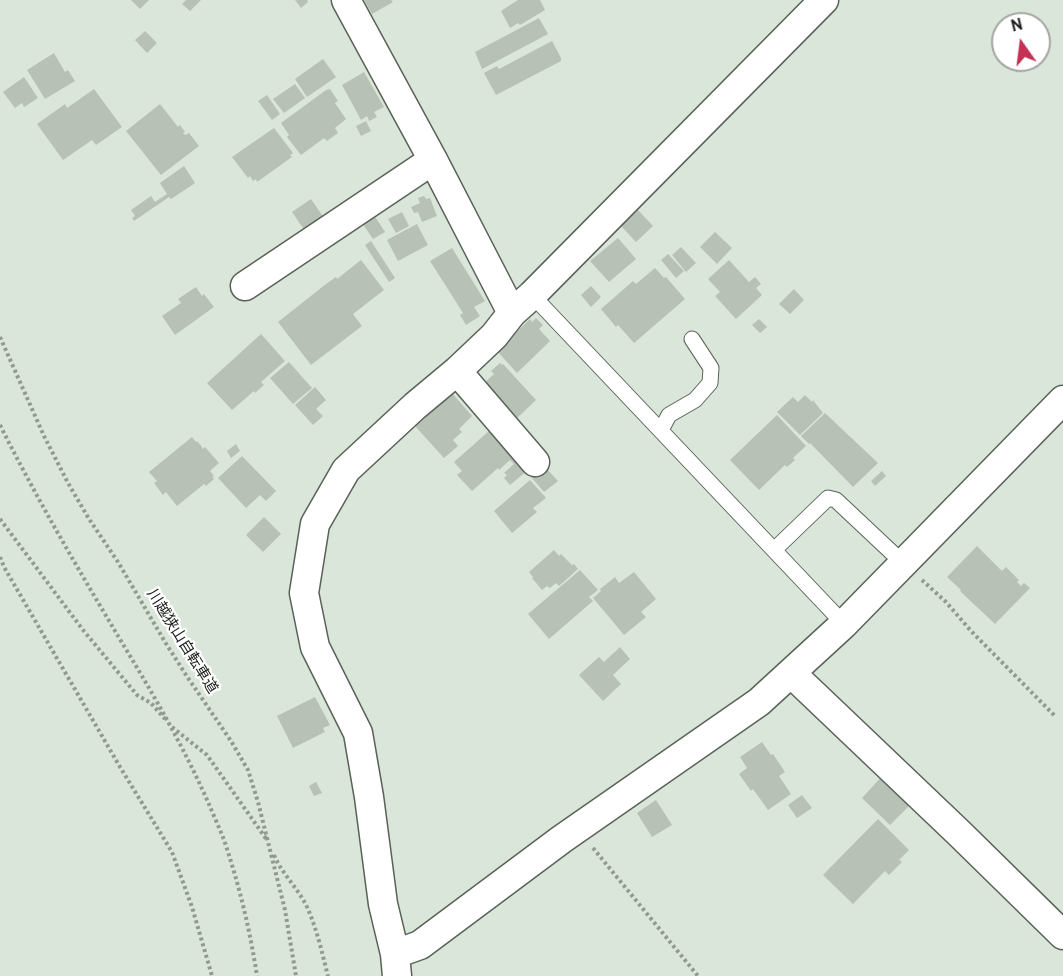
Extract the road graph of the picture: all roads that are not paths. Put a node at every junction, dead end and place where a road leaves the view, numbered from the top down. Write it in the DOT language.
graph roads {
  1 [pos="346,0"];
  2 [pos="824,0"];
  3 [pos="433,160"];
  4 [pos="245,286"];
  5 [pos="522,304"];
  6 [pos="692,339"];
  7 [pos="457,371"];
  8 [pos="1063,400"];
  9 [pos="661,430"];
  10 [pos="535,462"];
  11 [pos="774,550"];
  12 [pos="903,563"];
  13 [pos="844,624"];
  14 [pos="791,673"];
  15 [pos="1063,936"];
  16 [pos="396,965"];
  1 -- 3 [label="street"];
  2 -- 5 [label="street"];
  3 -- 4 [label="street"];
  3 -- 5 [label="street"];
  5 -- 7 [label="street"];
  5 -- 9 [label="lane"];
  6 -- 9 [label="lane"];
  7 -- 10 [label="street"];
  7 -- 16 [label="street"];
  8 -- 12 [label="street"];
  9 -- 11 [label="lane"];
  11 -- 12 [label="lane"];
  11 -- 13 [label="lane"];
  12 -- 13 [label="street"];
  13 -- 14 [label="street"];
  14 -- 15 [label="street"];
  14 -- 16 [label="street"];
}
